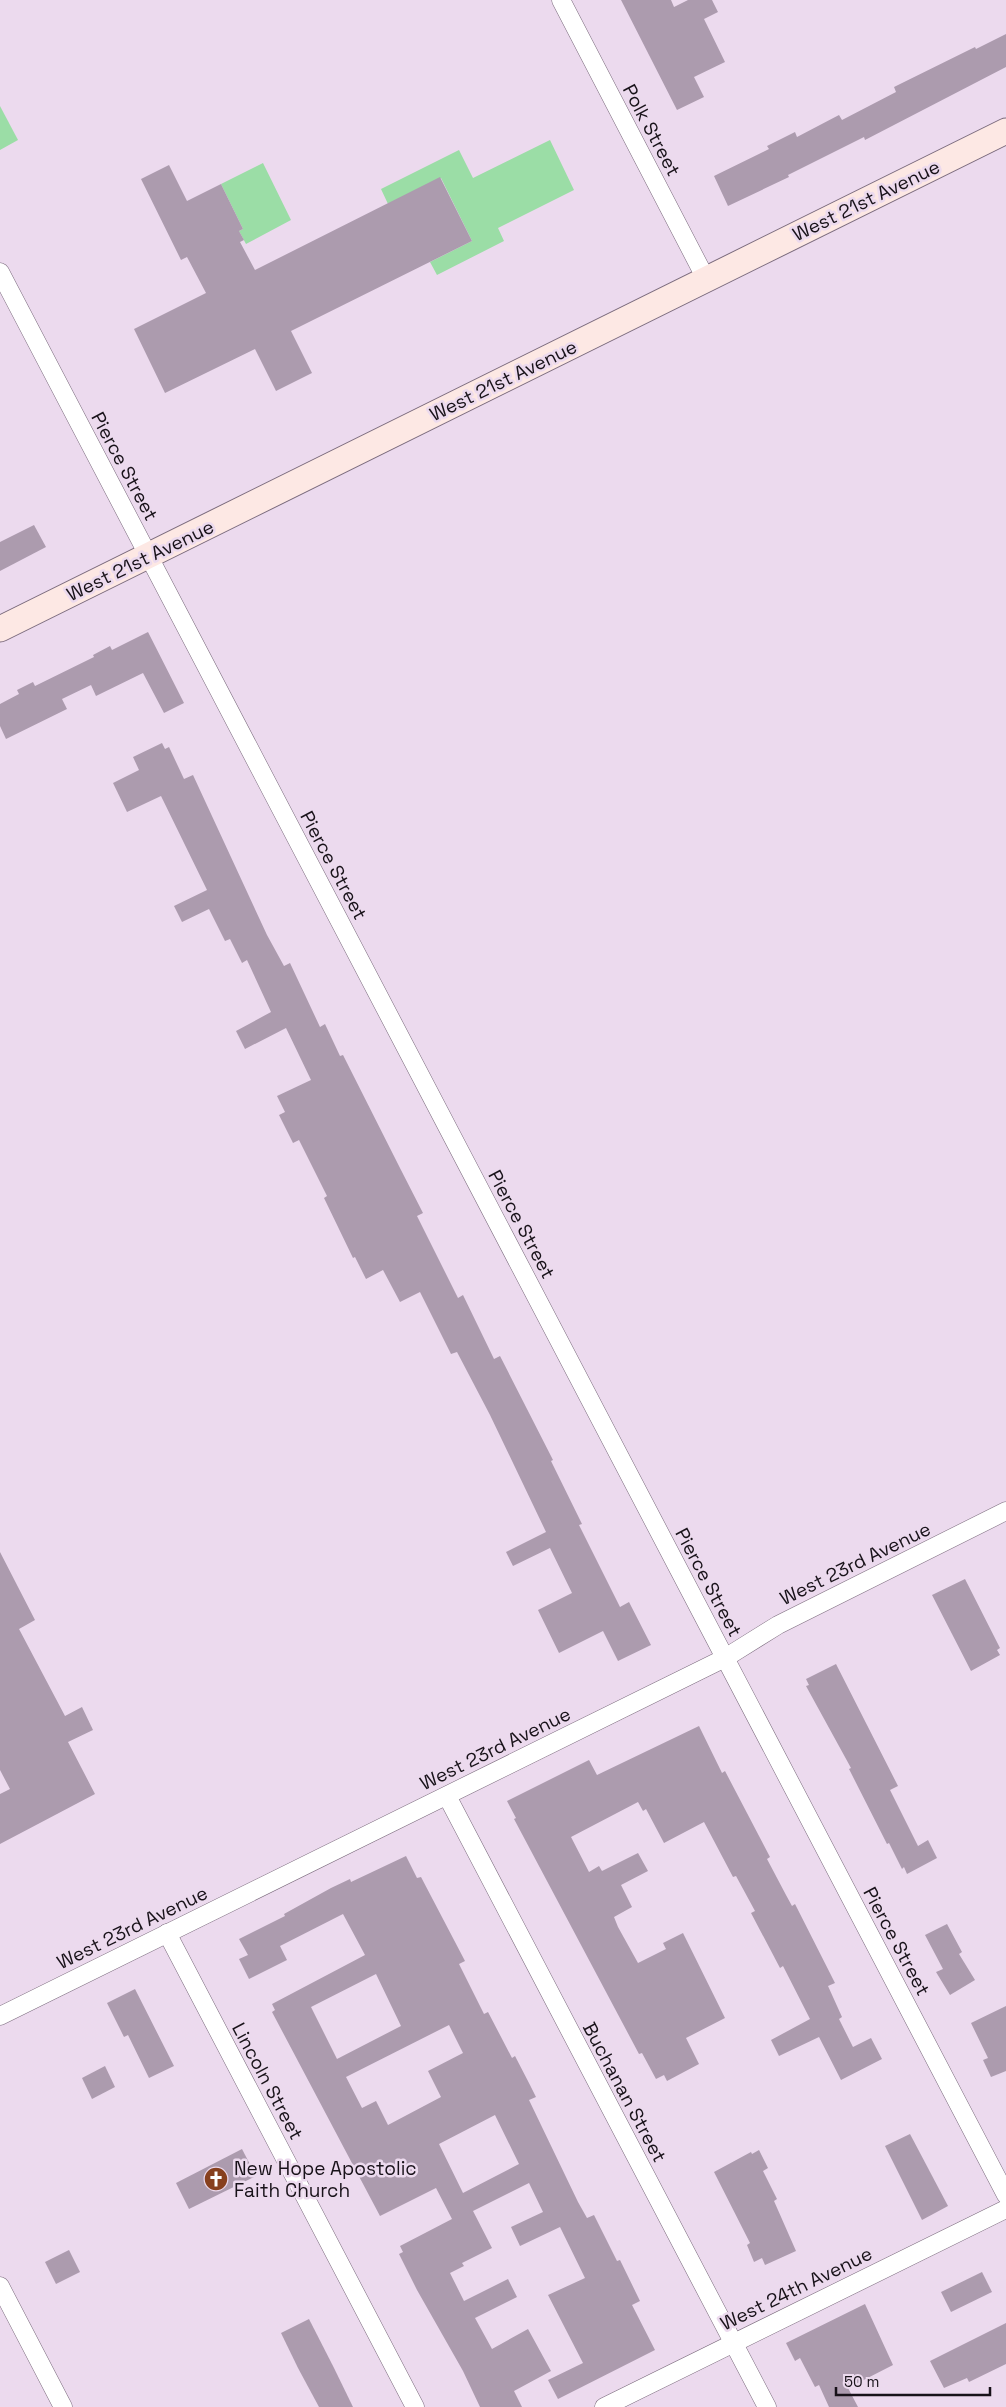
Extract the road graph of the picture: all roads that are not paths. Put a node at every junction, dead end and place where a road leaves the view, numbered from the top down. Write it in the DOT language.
graph roads {
  1 [pos="561,0"];
  2 [pos="1006,131"];
  3 [pos="0,272"];
  4 [pos="706,279"];
  5 [pos="148,556"];
  6 [pos="0,629"];
  7 [pos="1004,1516"];
  8 [pos="725,1658"];
  9 [pos="447,1796"];
  10 [pos="167,1933"];
  11 [pos="0,2016"];
  12 [pos="1006,2195"];
  13 [pos="1006,2209"];
  14 [pos="0,2286"];
  15 [pos="733,2342"];
  16 [pos="63,2407"];
  17 [pos="415,2407"];
  18 [pos="604,2407"];
  19 [pos="767,2407"];
  1 -- 4 [label="street, Polk Street"];
  2 -- 4 [label="street, West 21st Avenue"];
  3 -- 5 [label="street, Pierce Street"];
  4 -- 5 [label="street, West 21st Avenue"];
  5 -- 6 [label="street, West 21st Avenue"];
  5 -- 8 [label="street, Pierce Street"];
  7 -- 8 [label="street, West 23rd Avenue"];
  8 -- 9 [label="street, West 23rd Avenue"];
  8 -- 12 [label="street, Pierce Street"];
  9 -- 10 [label="street, West 23rd Avenue"];
  9 -- 15 [label="street, Buchanan Street"];
  10 -- 11 [label="street, West 23rd Avenue"];
  10 -- 17 [label="street, Lincoln Street"];
  13 -- 15 [label="street, West 24th Avenue"];
  14 -- 16 [label="street"];
  15 -- 18 [label="street, West 24th Avenue"];
  15 -- 19 [label="street, Buchanan Street"];
}
